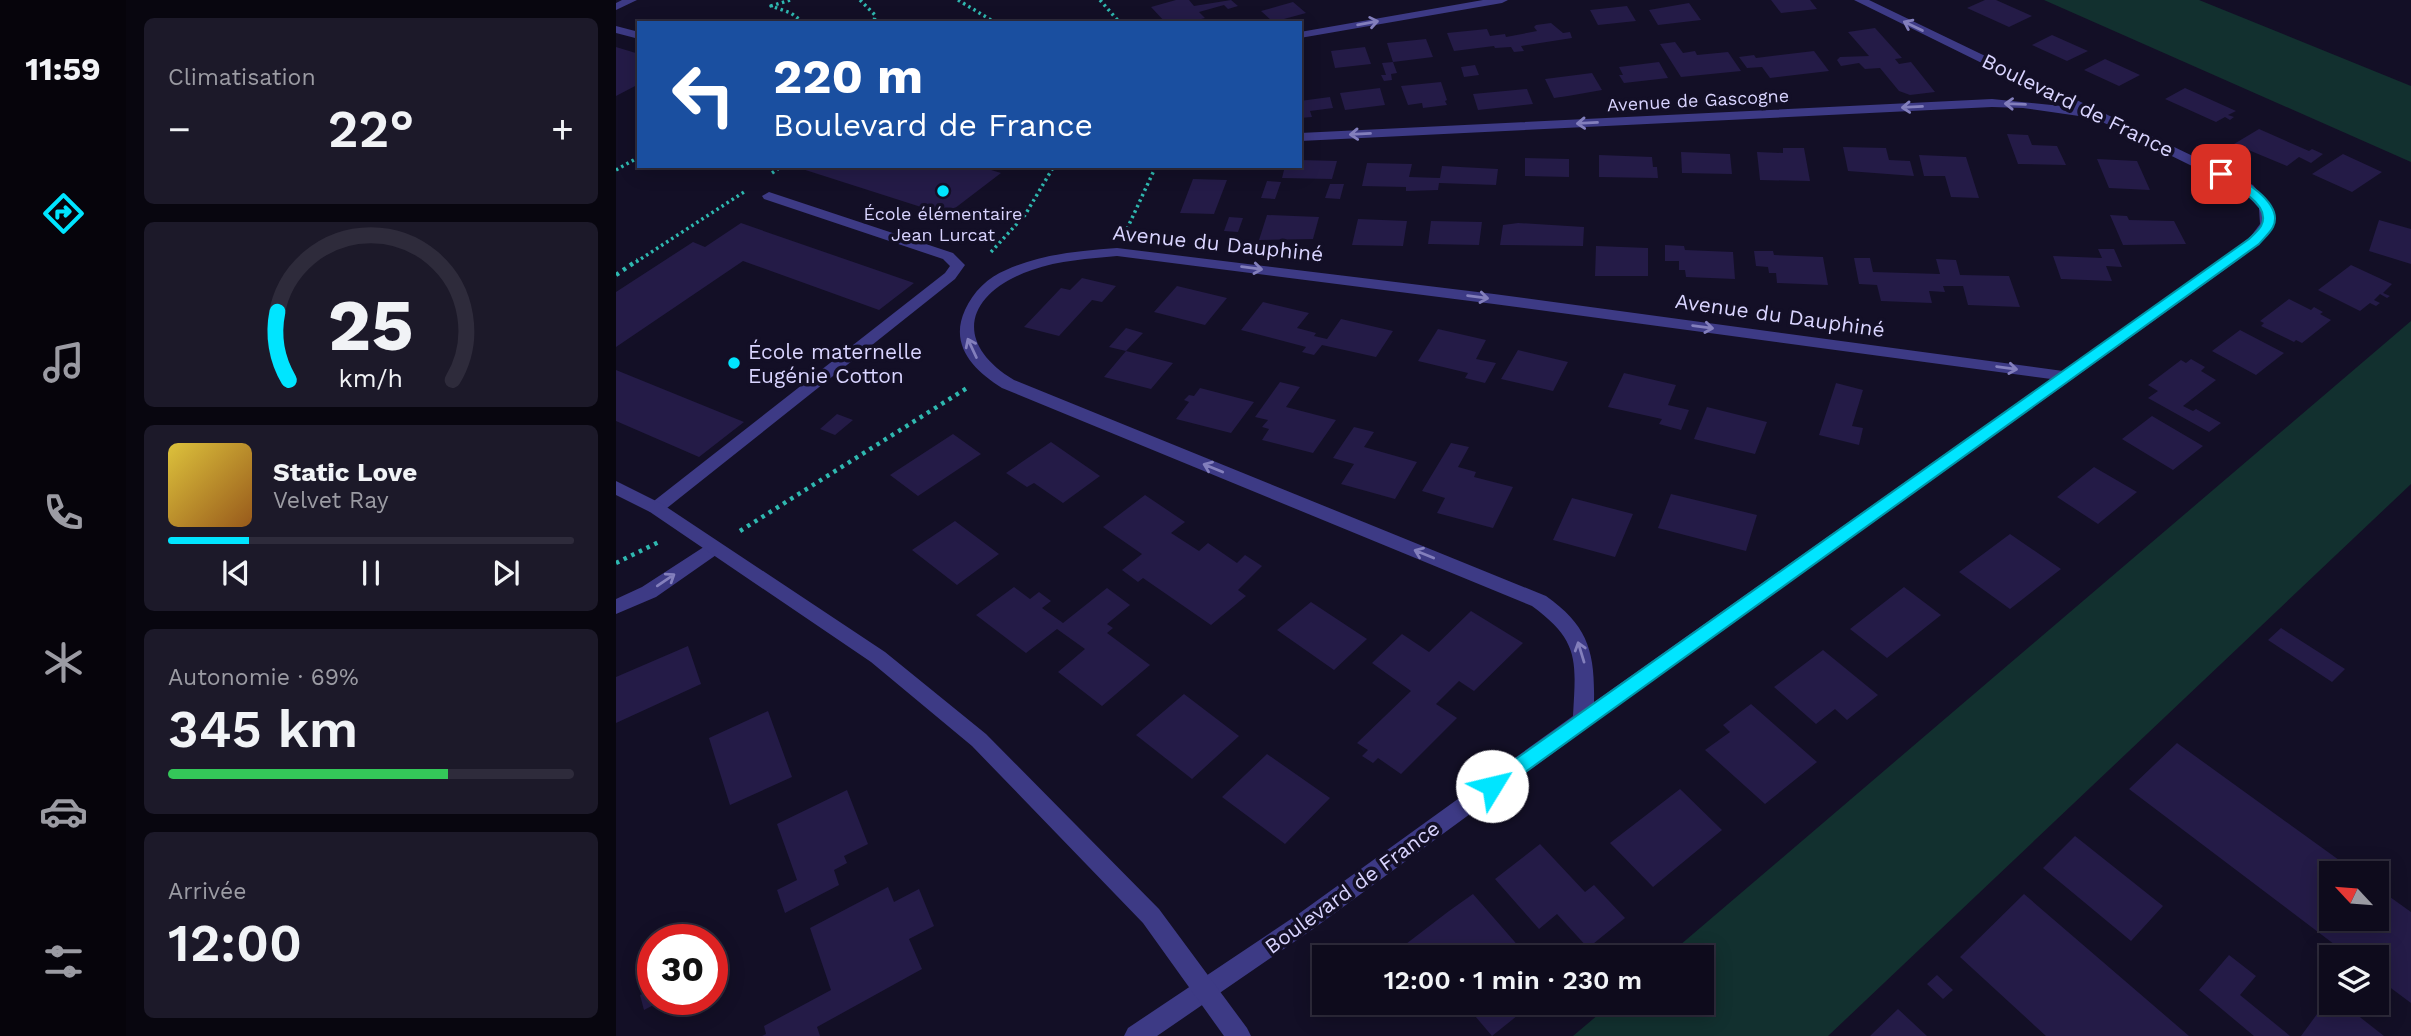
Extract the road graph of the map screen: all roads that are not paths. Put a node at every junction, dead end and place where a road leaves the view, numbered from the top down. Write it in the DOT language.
graph roads {
  1 [pos="631,0"];
  2 [pos="1502,0"];
  3 [pos="1860,0"];
  4 [pos="616,7"];
  5 [pos="616,29"];
  6 [pos="637,35"];
  7 [pos="1302,35"];
  8 [pos="2098,114"];
  9 [pos="1302,137"];
  10 [pos="769,196"];
  11 [pos="2065,376"];
  12 [pos="616,487"];
  13 [pos="656,508"];
  14 [pos="713,548"];
  15 [pos="616,607"];
  16 [pos="1583,720"];
  17 [pos="1204,991"];
  18 [pos="1136,1036"];
  19 [pos="1239,1036"];
  1 -- 4 [label="street"];
  7 -- 2 [label="street, one-way"];
  8 -- 3 [label="street, Boulevard de France, one-way"];
  5 -- 6 [label="street"];
  8 -- 9 [label="street, Avenue de Gascogne, one-way"];
  8 -- 11 [label="street, Boulevard de France"];
  10 -- 13 [label="street"];
  11 -- 16 [label="street, Boulevard de France"];
  16 -- 11 [label="street, Avenue du Dauphiné, one-way"];
  12 -- 13 [label="street"];
  13 -- 14 [label="street"];
  15 -- 14 [label="street, one-way"];
  14 -- 17 [label="street"];
  16 -- 17 [label="street, Boulevard de France"];
  17 -- 18 [label="street, Boulevard de France"];
  17 -- 19 [label="street"];
}
